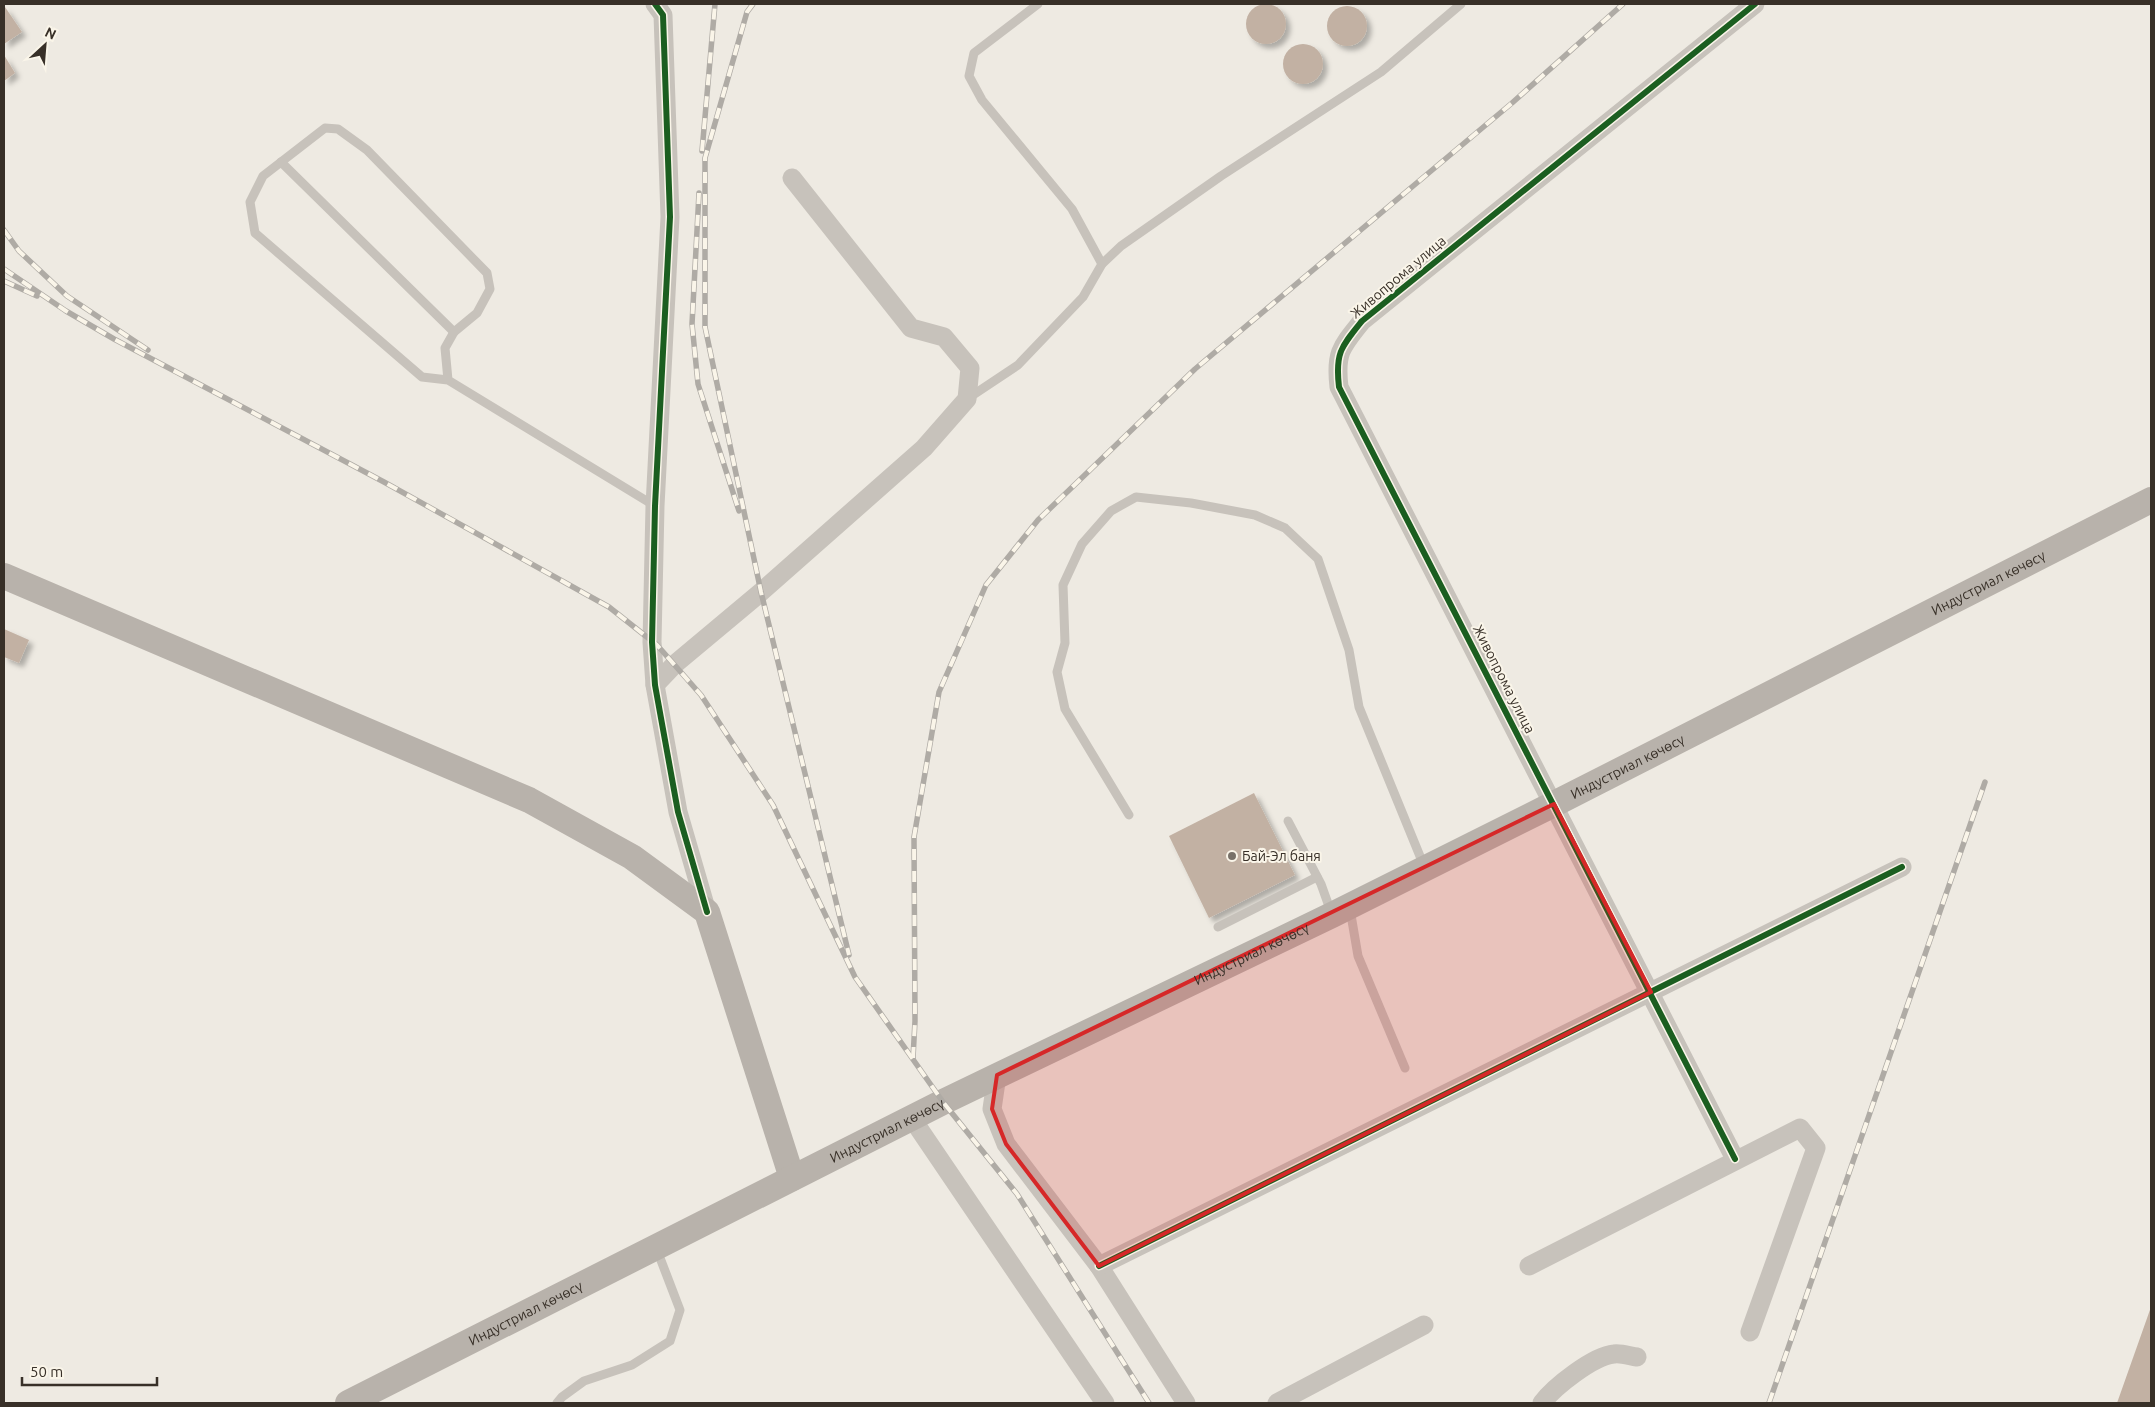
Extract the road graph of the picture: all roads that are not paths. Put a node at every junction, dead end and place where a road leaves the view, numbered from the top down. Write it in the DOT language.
graph roads {
  1 [pos="655,4"];
  2 [pos="1038,4"];
  3 [pos="1460,4"];
  4 [pos="1755,4"];
  5 [pos="281,162"];
  6 [pos="792,178"];
  7 [pos="1102,264"];
  8 [pos="454,332"];
  9 [pos="448,380"];
  10 [pos="967,399"];
  11 [pos="2151,500"];
  12 [pos="655,506"];
  13 [pos="4,576"];
  14 [pos="655,686"];
  15 [pos="1554,804"];
  16 [pos="1129,815"];
  17 [pos="1288,821"];
  18 [pos="1902,867"];
  19 [pos="1425,868"];
  20 [pos="1317,877"];
  21 [pos="1341,910"];
  22 [pos="707,912"];
  23 [pos="1218,926"];
  24 [pos="1651,992"];
  25 [pos="1405,1068"];
  26 [pos="997,1075"];
  27 [pos="912,1117"];
  28 [pos="1736,1159"];
  29 [pos="792,1178"];
  30 [pos="656,1247"];
  31 [pos="1099,1266"];
  32 [pos="1530,1266"];
  33 [pos="1424,1325"];
  34 [pos="1750,1332"];
  35 [pos="1637,1357"];
  36 [pos="348,1403"];
  37 [pos="557,1403"];
  38 [pos="1105,1403"];
  39 [pos="1186,1403"];
  40 [pos="1277,1403"];
  41 [pos="1542,1403"];
  1 -- 12 [label="street"];
  2 -- 7 [label="lane"];
  3 -- 7 [label="lane"];
  4 -- 15 [label="street, Живопрома улица"];
  5 -- 8 [label="lane"];
  5 -- 8 [label="lane"];
  5 -- 9 [label="lane"];
  6 -- 10 [label="street"];
  7 -- 10 [label="lane"];
  8 -- 9 [label="lane"];
  9 -- 12 [label="lane"];
  10 -- 14 [label="street"];
  11 -- 15 [label="main road, Индустриал көчөсү"];
  12 -- 14 [label="street"];
  13 -- 22 [label="main road"];
  14 -- 22 [label="street"];
  15 -- 19 [label="main road, Индустриал көчөсү"];
  15 -- 24 [label="street, Живопрома улица"];
  16 -- 19 [label="lane"];
  17 -- 20 [label="lane"];
  18 -- 24 [label="street"];
  19 -- 21 [label="main road, Индустриал көчөсү"];
  20 -- 21 [label="lane"];
  20 -- 23 [label="lane"];
  21 -- 25 [label="lane"];
  21 -- 26 [label="main road, Индустриал көчөсү"];
  22 -- 29 [label="main road"];
  24 -- 28 [label="street, Живопрома улица"];
  24 -- 31 [label="street"];
  26 -- 27 [label="main road, Индустриал көчөсү"];
  26 -- 31 [label="street"];
  27 -- 29 [label="main road, Индустриал көчөсү"];
  27 -- 38 [label="street"];
  28 -- 32 [label="street"];
  28 -- 34 [label="street"];
  29 -- 30 [label="main road, Индустриал көчөсү"];
  30 -- 36 [label="main road, Индустриал көчөсү"];
  30 -- 37 [label="lane"];
  31 -- 39 [label="street"];
  33 -- 40 [label="street"];
  35 -- 41 [label="street"];
}
